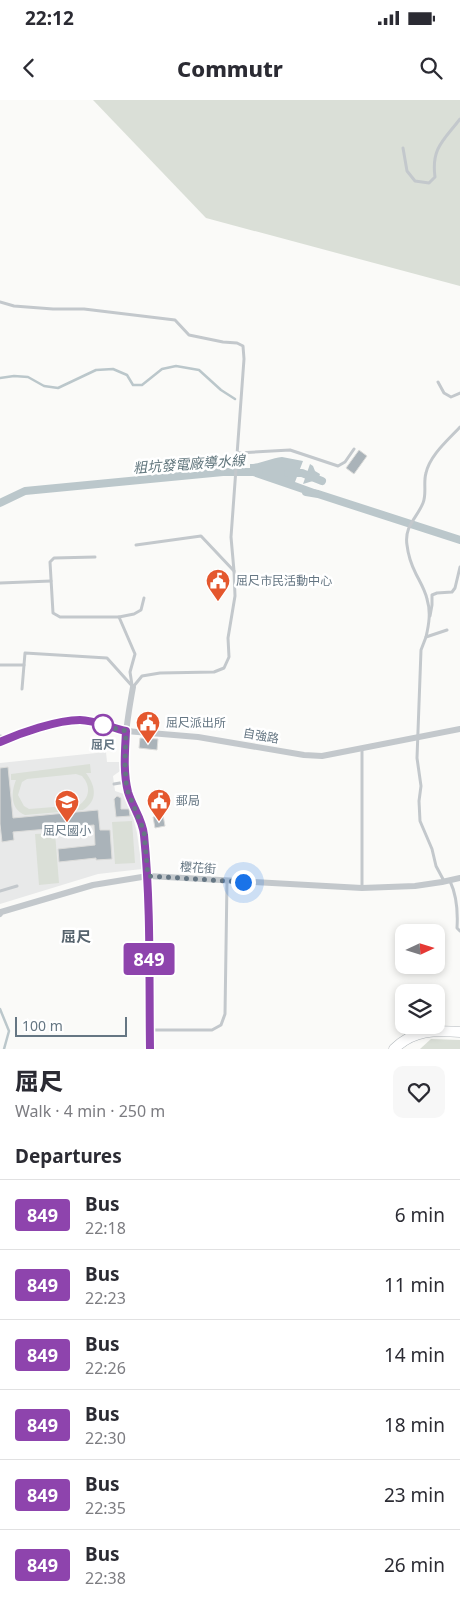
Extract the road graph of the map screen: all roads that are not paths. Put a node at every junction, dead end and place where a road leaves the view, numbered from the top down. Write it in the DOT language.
graph roads {
  1 [pos="460,119"];
  2 [pos="403,148"];
  3 [pos="0,302"];
  4 [pos="438,382"];
  5 [pos="460,393"];
  6 [pos="460,427"];
  7 [pos="354,449"];
  8 [pos="238,453"];
  9 [pos="136,545"];
  10 [pos="95,557"];
  11 [pos="460,567"];
  12 [pos="234,571"];
  13 [pos="51,581"];
  14 [pos="0,583"];
  15 [pos="144,598"];
  16 [pos="119,617"];
  17 [pos="430,619"];
  18 [pos="447,630"];
  19 [pos="426,637"];
  20 [pos="0,665"];
  21 [pos="24,665"];
  22 [pos="133,686"];
  23 [pos="22,689"];
  24 [pos="460,729"];
  25 [pos="126,731"];
  26 [pos="0,736"];
  27 [pos="9,738"];
  28 [pos="418,738"];
  29 [pos="0,742"];
  30 [pos="362,749"];
  31 [pos="126,782"];
  32 [pos="114,784"];
  33 [pos="148,876"];
  34 [pos="460,878"];
  35 [pos="226,881"];
  36 [pos="447,881"];
  37 [pos="17,886"];
  38 [pos="362,888"];
  39 [pos="0,891"];
  40 [pos="0,912"];
  41 [pos="460,931"];
  42 [pos="150,1030"];
  43 [pos="460,1032"];
  44 [pos="150,1049"];
  45 [pos="394,1049"];
  1 -- 2 [label="lane"];
  3 -- 8 [label="lane"];
  4 -- 5 [label="lane"];
  6 -- 17 [label="lane"];
  7 -- 8 [label="lane"];
  8 -- 12 [label="lane"];
  9 -- 12 [label="lane"];
  10 -- 13 [label="lane"];
  11 -- 17 [label="lane"];
  12 -- 22 [label="lane"];
  13 -- 14 [label="lane"];
  13 -- 16 [label="lane"];
  15 -- 16 [label="lane"];
  16 -- 22 [label="lane"];
  17 -- 19 [label="lane"];
  18 -- 19 [label="lane"];
  19 -- 28 [label="lane"];
  20 -- 21 [label="lane"];
  21 -- 22 [label="lane"];
  21 -- 23 [label="lane"];
  22 -- 25 [label="street"];
  24 -- 28 [label="street, 自強路"];
  25 -- 27 [label="lane, 自強路"];
  25 -- 30 [label="street, 自強路"];
  25 -- 31 [label="street"];
  26 -- 27 [label="lane"];
  27 -- 29 [label="lane, 自強路"];
  28 -- 30 [label="street, 自強路"];
  28 -- 36 [label="lane"];
  30 -- 38 [label="lane"];
  31 -- 32 [label="lane"];
  31 -- 33 [label="street"];
  33 -- 35 [label="street, 櫻花街"];
  33 -- 40 [label="street, 櫻花街"];
  33 -- 42 [label="street"];
  34 -- 36 [label="street, 櫻花街"];
  35 -- 38 [label="street, 櫻花街"];
  35 -- 42 [label="lane"];
  36 -- 38 [label="street, 櫻花街"];
  36 -- 41 [label="lane"];
  37 -- 39 [label="lane"];
  42 -- 44 [label="street"];
  43 -- 45 [label="main road"];
}
